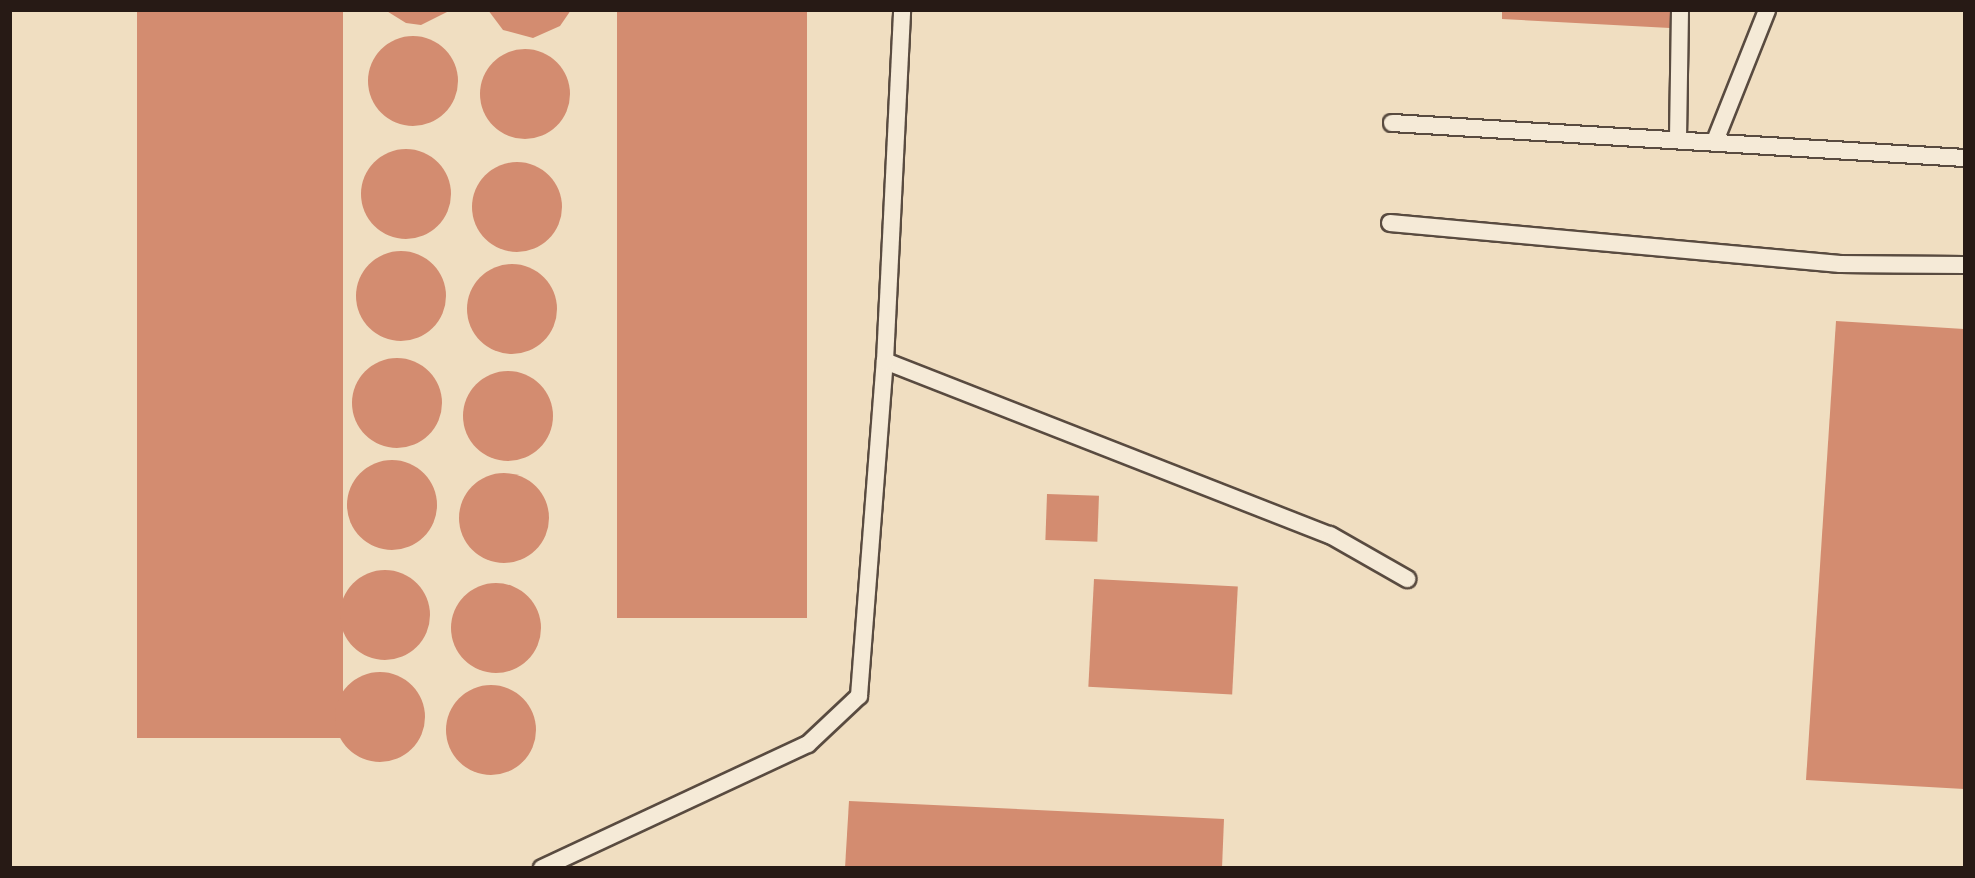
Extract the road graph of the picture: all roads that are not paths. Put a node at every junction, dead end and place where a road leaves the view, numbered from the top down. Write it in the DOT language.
graph roads {
  1 [pos="902,10"];
  2 [pos="1680,10"];
  3 [pos="1767,10"];
  4 [pos="1392,123"];
  5 [pos="1678,138"];
  6 [pos="1715,141"];
  7 [pos="1965,158"];
  8 [pos="1390,223"];
  9 [pos="1965,265"];
  10 [pos="885,361"];
  11 [pos="1407,579"];
  12 [pos="542,867"];
  1 -- 10 [label="lane"];
  2 -- 5 [label="lane"];
  3 -- 6 [label="lane"];
  4 -- 5 [label="lane"];
  5 -- 6 [label="lane"];
  6 -- 7 [label="lane"];
  8 -- 9 [label="lane"];
  10 -- 11 [label="lane"];
  10 -- 12 [label="lane"];
}
